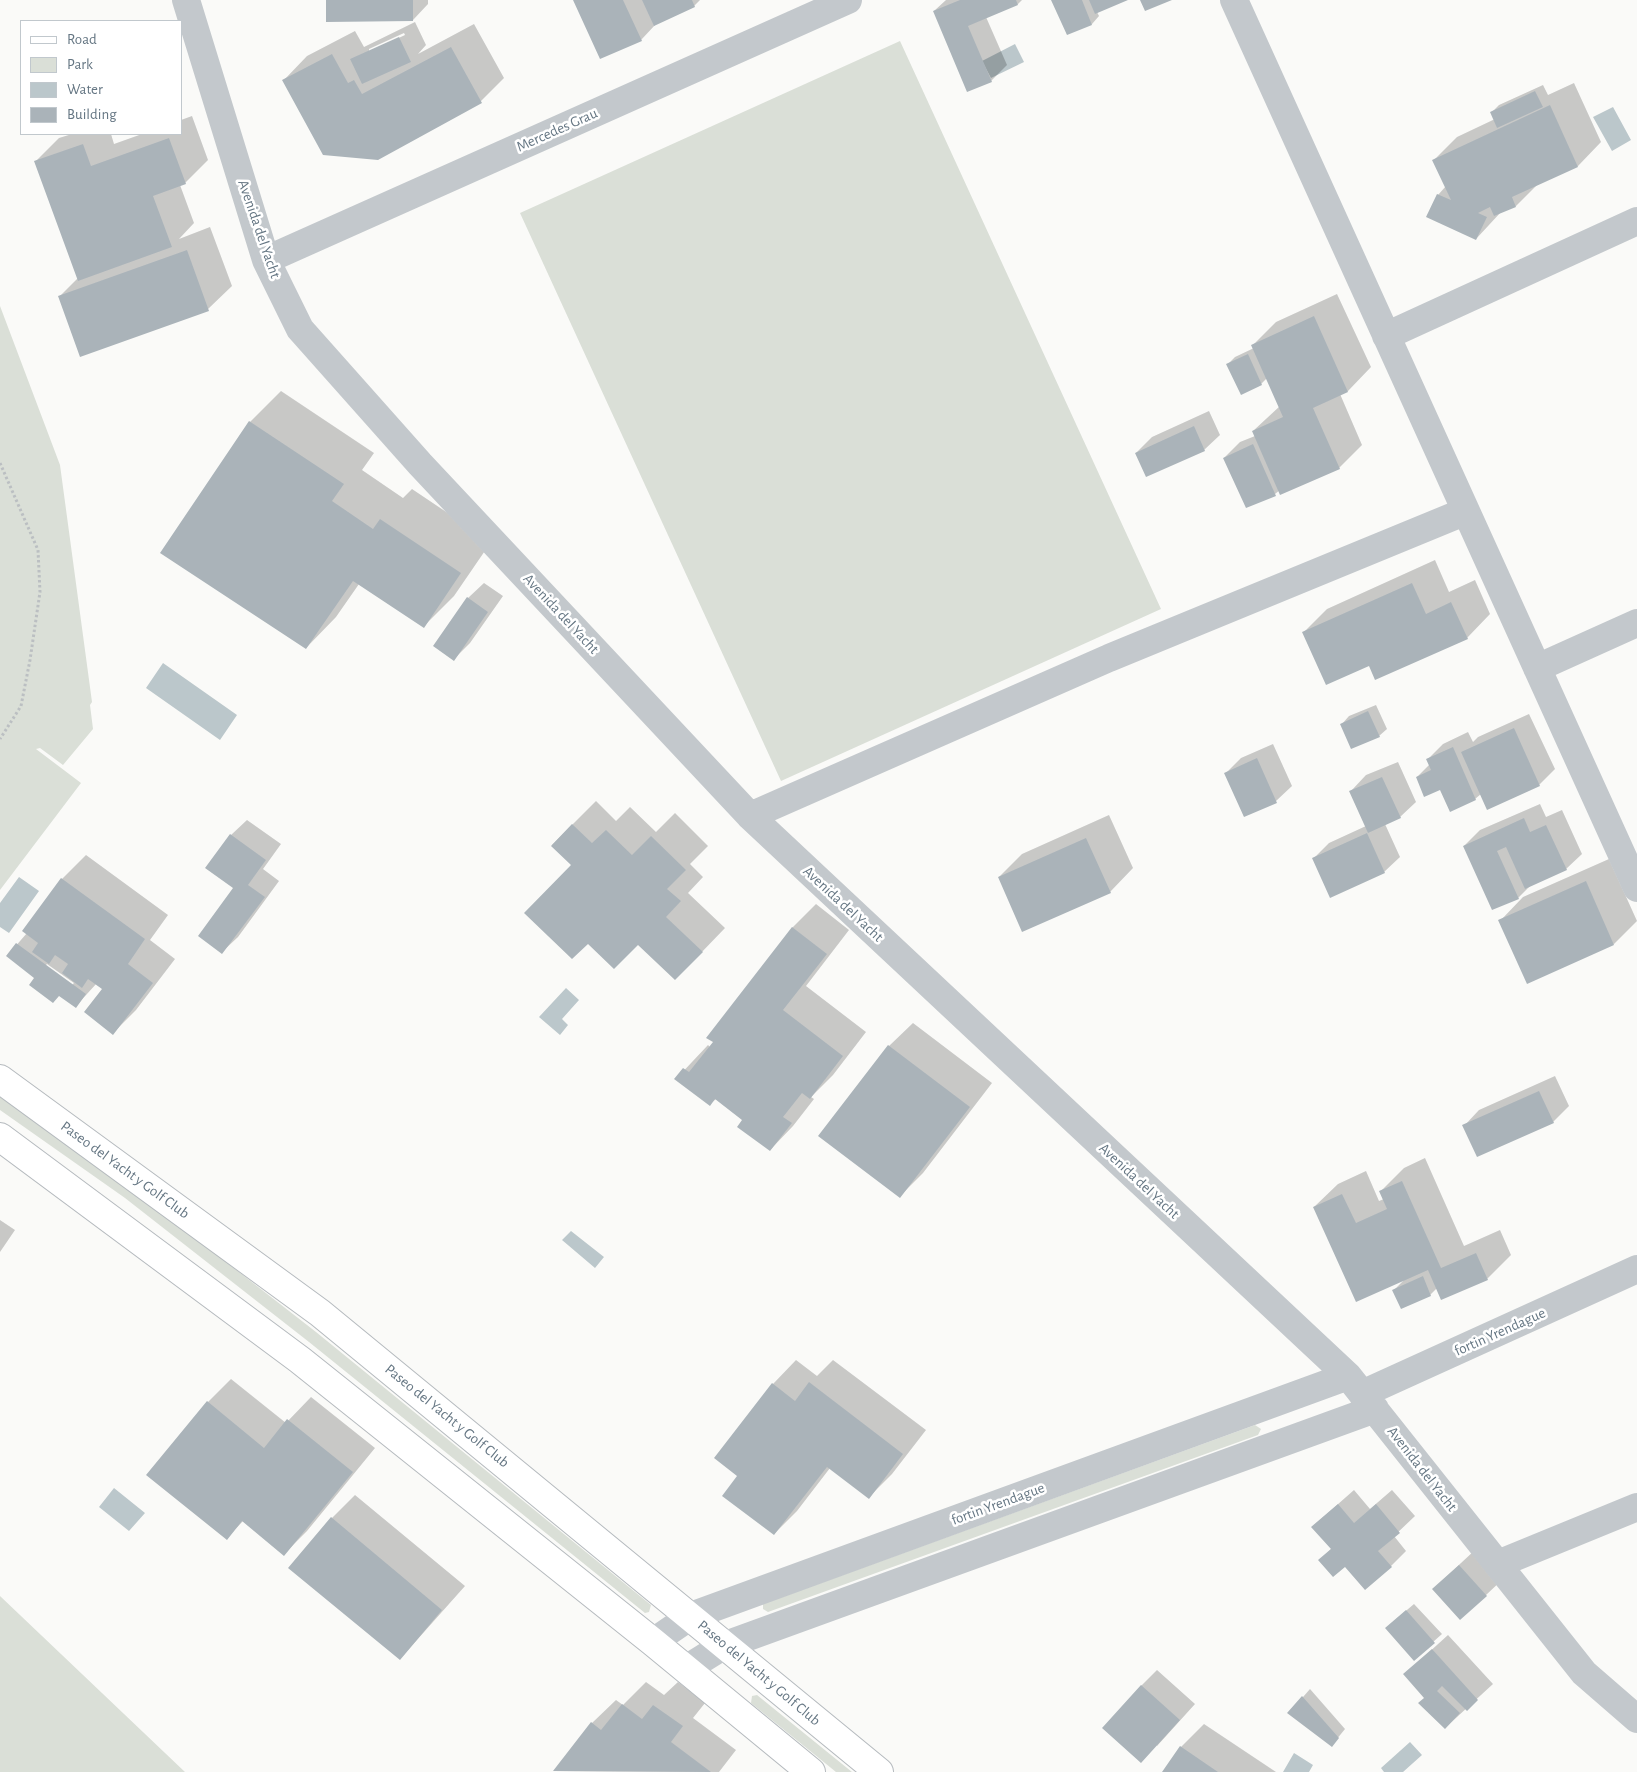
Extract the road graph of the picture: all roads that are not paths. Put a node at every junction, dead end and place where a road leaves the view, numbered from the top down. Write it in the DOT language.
graph roads {
  1 [pos="186,0"];
  2 [pos="848,0"];
  3 [pos="1234,0"];
  4 [pos="1637,221"];
  5 [pos="266,260"];
  6 [pos="1386,336"];
  7 [pos="1464,512"];
  8 [pos="1637,623"];
  9 [pos="1537,668"];
  10 [pos="750,816"];
  11 [pos="1637,888"];
  12 [pos="0,1079"];
  13 [pos="0,1137"];
  14 [pos="1637,1269"];
  15 [pos="1362,1393"];
  16 [pos="1637,1507"];
  17 [pos="1498,1564"];
  18 [pos="691,1616"];
  19 [pos="653,1642"];
  20 [pos="723,1646"];
  21 [pos="686,1669"];
  22 [pos="1637,1719"];
  23 [pos="811,1772"];
  24 [pos="878,1772"];
  1 -- 5 [label="street, Avenida del Yacht"];
  2 -- 5 [label="street, Mercedes Grau"];
  3 -- 6 [label="street"];
  4 -- 6 [label="street"];
  5 -- 10 [label="street, Avenida del Yacht"];
  6 -- 7 [label="street"];
  7 -- 9 [label="street"];
  7 -- 10 [label="street"];
  8 -- 9 [label="street"];
  9 -- 11 [label="street"];
  10 -- 15 [label="street, Avenida del Yacht"];
  12 -- 18 [label="main road, Paseo del Yacht y Golf Club"];
  13 -- 19 [label="main road"];
  14 -- 15 [label="street, fortin Yrendague"];
  15 -- 17 [label="street, Avenida del Yacht"];
  15 -- 18 [label="street, fortin Yrendague"];
  15 -- 20 [label="street, fortin Yrendague"];
  16 -- 17 [label="street"];
  17 -- 22 [label="street, Avenida del Yacht"];
  18 -- 19 [label="street, fortin Yrendague"];
  18 -- 20 [label="main road, Paseo del Yacht y Golf Club"];
  19 -- 21 [label="main road"];
  20 -- 21 [label="street, fortin Yrendague"];
  20 -- 24 [label="main road, Paseo del Yacht y Golf Club"];
  21 -- 23 [label="main road"];
}
